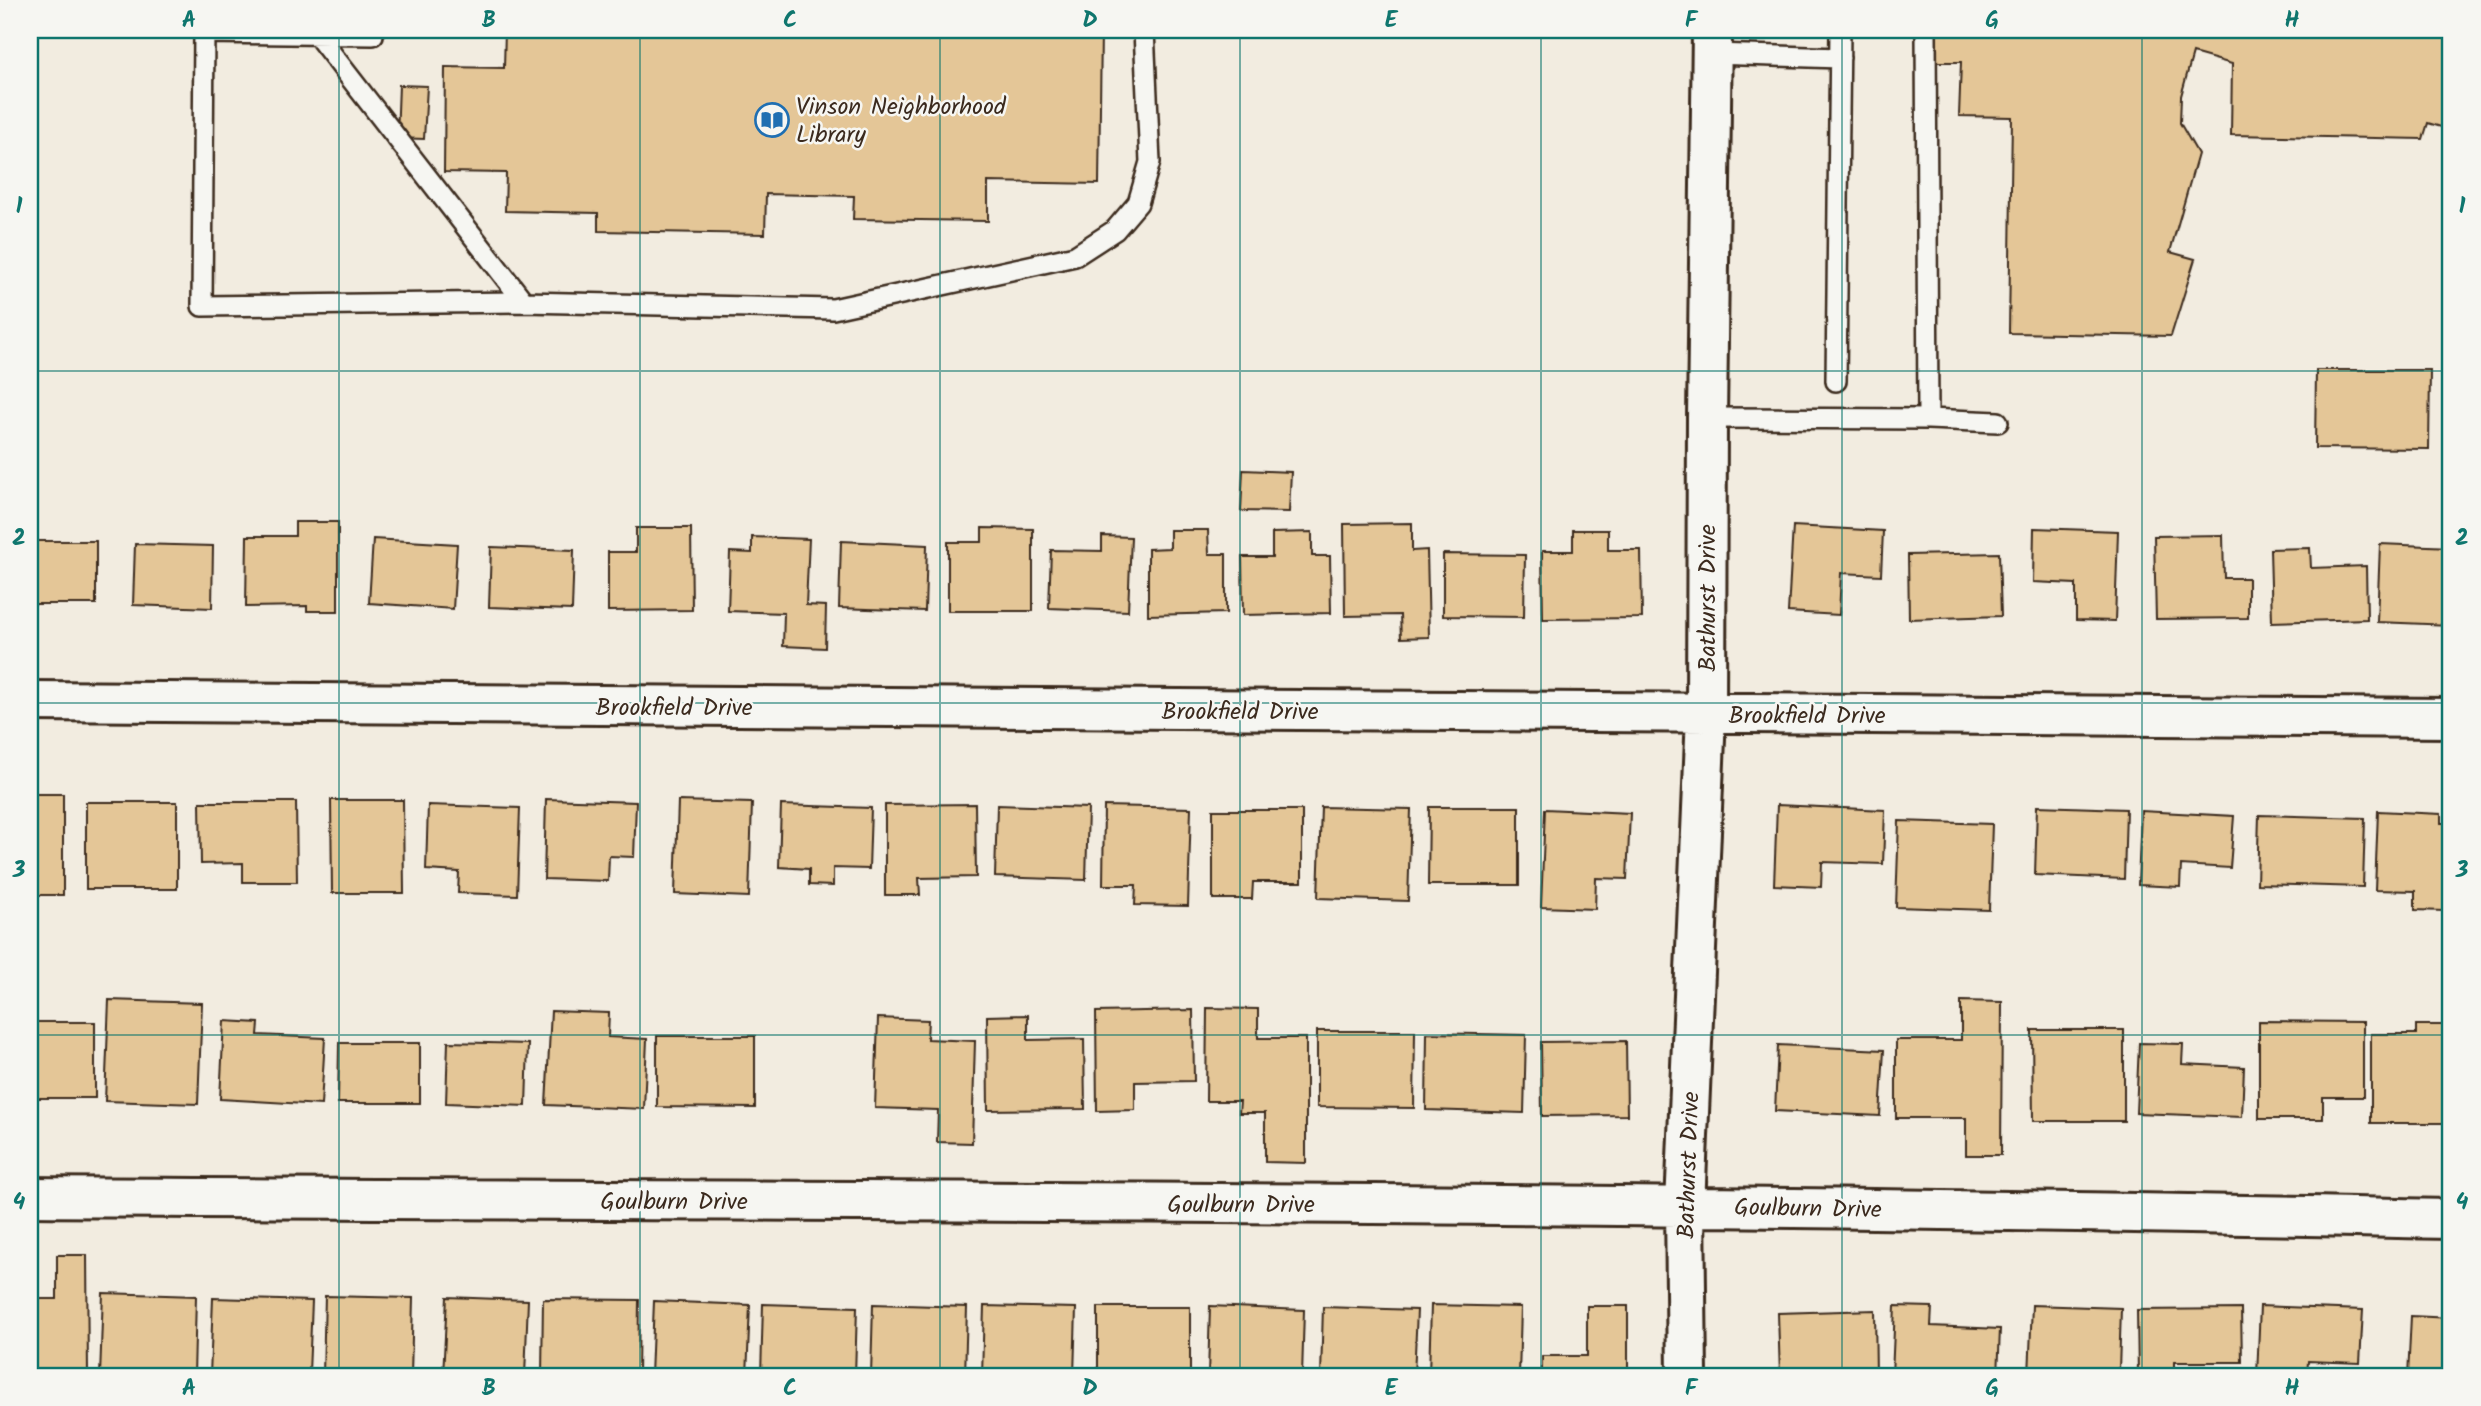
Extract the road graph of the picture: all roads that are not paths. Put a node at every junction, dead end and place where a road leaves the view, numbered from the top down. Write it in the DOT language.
graph roads {
  1 [pos="373,30"];
  2 [pos="1144,30"];
  3 [pos="1840,30"];
  4 [pos="1926,30"];
  5 [pos="204,32"];
  6 [pos="317,33"];
  7 [pos="1712,42"];
  8 [pos="1840,58"];
  9 [pos="524,302"];
  10 [pos="1836,381"];
  11 [pos="1707,418"];
  12 [pos="1928,419"];
  13 [pos="1998,422"];
  14 [pos="30,701"];
  15 [pos="1706,715"];
  16 [pos="2451,718"];
  17 [pos="30,1197"];
  18 [pos="1685,1206"];
  19 [pos="2451,1219"];
  20 [pos="1687,1376"];
  1 -- 6 [label="lane"];
  2 -- 9 [label="lane"];
  3 -- 8 [label="lane"];
  4 -- 12 [label="lane"];
  5 -- 6 [label="lane"];
  5 -- 9 [label="lane"];
  6 -- 9 [label="lane"];
  7 -- 8 [label="lane"];
  7 -- 11 [label="street, Bathurst Drive"];
  8 -- 10 [label="lane"];
  11 -- 12 [label="lane"];
  11 -- 15 [label="street, Bathurst Drive"];
  12 -- 13 [label="lane"];
  14 -- 15 [label="street, Brookfield Drive"];
  15 -- 16 [label="street, Brookfield Drive"];
  15 -- 18 [label="street, Bathurst Drive"];
  17 -- 18 [label="street, Goulburn Drive"];
  18 -- 19 [label="street, Goulburn Drive"];
  18 -- 20 [label="street, Bathurst Drive"];
}
